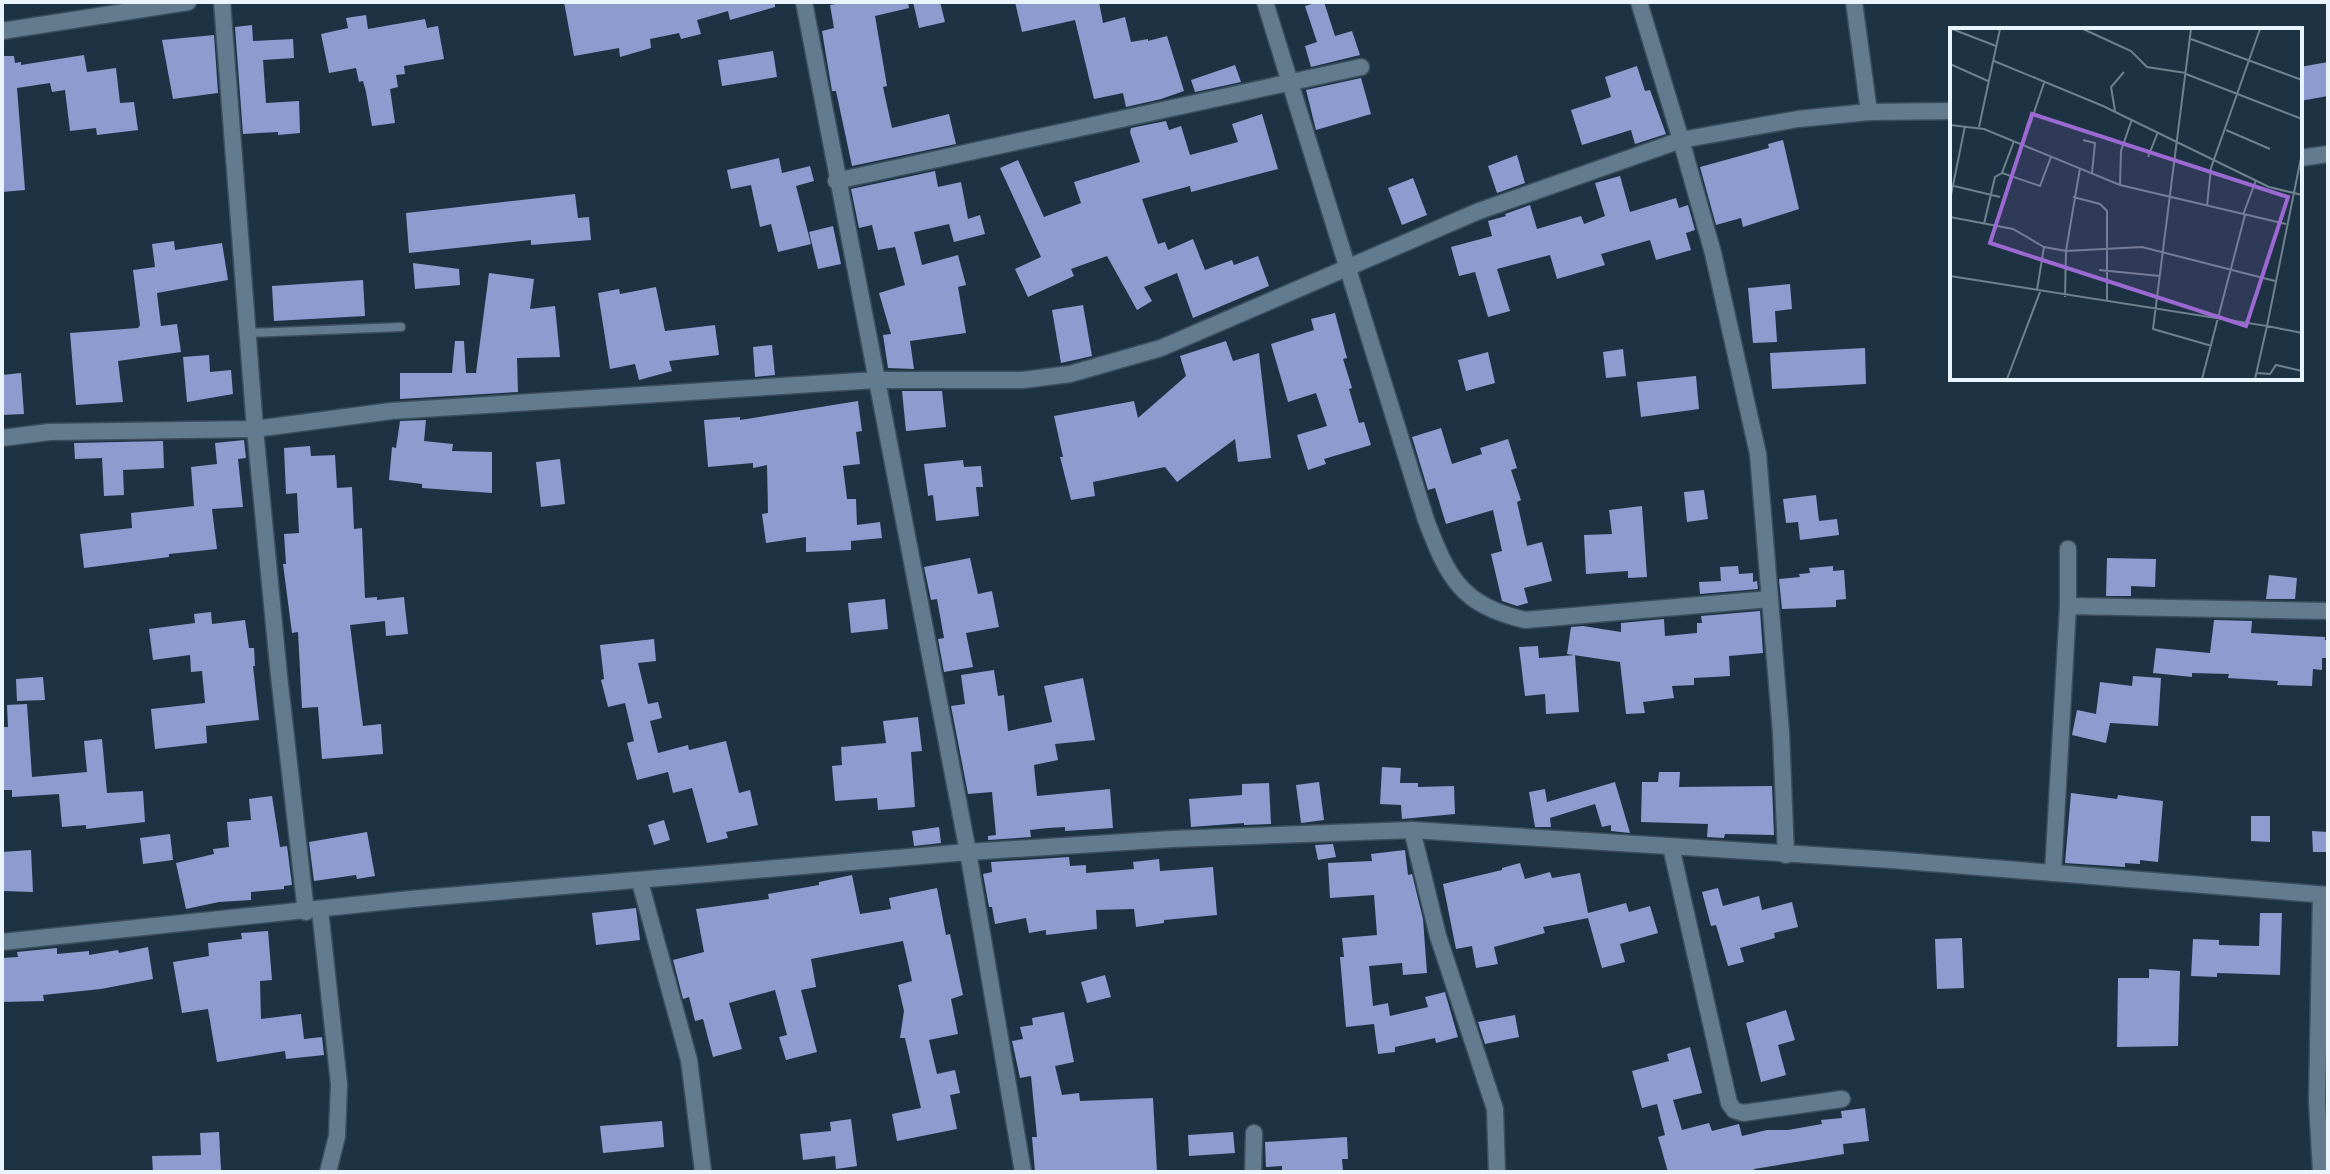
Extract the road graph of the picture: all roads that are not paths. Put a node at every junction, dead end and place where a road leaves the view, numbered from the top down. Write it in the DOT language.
graph roads {
  1 [pos="188,2"];
  2 [pos="222,2"];
  3 [pos="804,2"];
  4 [pos="1265,2"];
  5 [pos="1639,2"];
  6 [pos="1854,2"];
  7 [pos="2,31"];
  8 [pos="1361,67"];
  9 [pos="1291,83"];
  10 [pos="1950,111"];
  11 [pos="1869,112"];
  12 [pos="1681,140"];
  13 [pos="2328,154"];
  14 [pos="2302,158"];
  15 [pos="836,181"];
  16 [pos="1347,268"];
  17 [pos="401,327"];
  18 [pos="248,333"];
  19 [pos="876,380"];
  20 [pos="255,429"];
  21 [pos="2,438"];
  22 [pos="2068,549"];
  23 [pos="1770,599"];
  24 [pos="2068,606"];
  25 [pos="2328,611"];
  26 [pos="1412,830"];
  27 [pos="1671,847"];
  28 [pos="968,852"];
  29 [pos="1786,855"];
  30 [pos="2053,873"];
  31 [pos="640,882"];
  32 [pos="2325,895"];
  33 [pos="313,911"];
  34 [pos="2,942"];
  35 [pos="1842,1099"];
  36 [pos="1254,1133"];
  37 [pos="328,1172"];
  38 [pos="703,1172"];
  39 [pos="1023,1172"];
  40 [pos="1253,1172"];
  41 [pos="1497,1172"];
  42 [pos="2321,1172"];
  1 -- 7 [label="street"];
  2 -- 18 [label="street"];
  3 -- 15 [label="street"];
  4 -- 9 [label="street"];
  5 -- 12 [label="street"];
  6 -- 11 [label="street"];
  8 -- 9 [label="street"];
  9 -- 15 [label="street"];
  9 -- 16 [label="street"];
  10 -- 11 [label="street"];
  11 -- 12 [label="street"];
  12 -- 16 [label="street"];
  12 -- 23 [label="street"];
  13 -- 14 [label="street"];
  15 -- 19 [label="street"];
  16 -- 19 [label="street"];
  16 -- 23 [label="street"];
  17 -- 18 [label="lane"];
  18 -- 20 [label="street"];
  19 -- 20 [label="street"];
  19 -- 28 [label="street"];
  20 -- 21 [label="street"];
  20 -- 33 [label="street"];
  22 -- 24 [label="street"];
  23 -- 29 [label="street"];
  24 -- 25 [label="street"];
  24 -- 30 [label="street"];
  26 -- 27 [label="street"];
  26 -- 28 [label="street"];
  26 -- 41 [label="street"];
  27 -- 29 [label="street"];
  27 -- 35 [label="street"];
  28 -- 31 [label="street"];
  28 -- 39 [label="street"];
  29 -- 30 [label="street"];
  30 -- 32 [label="street"];
  31 -- 33 [label="street"];
  31 -- 38 [label="street"];
  32 -- 42 [label="street"];
  33 -- 34 [label="street"];
  33 -- 37 [label="street"];
  36 -- 40 [label="street"];
}
